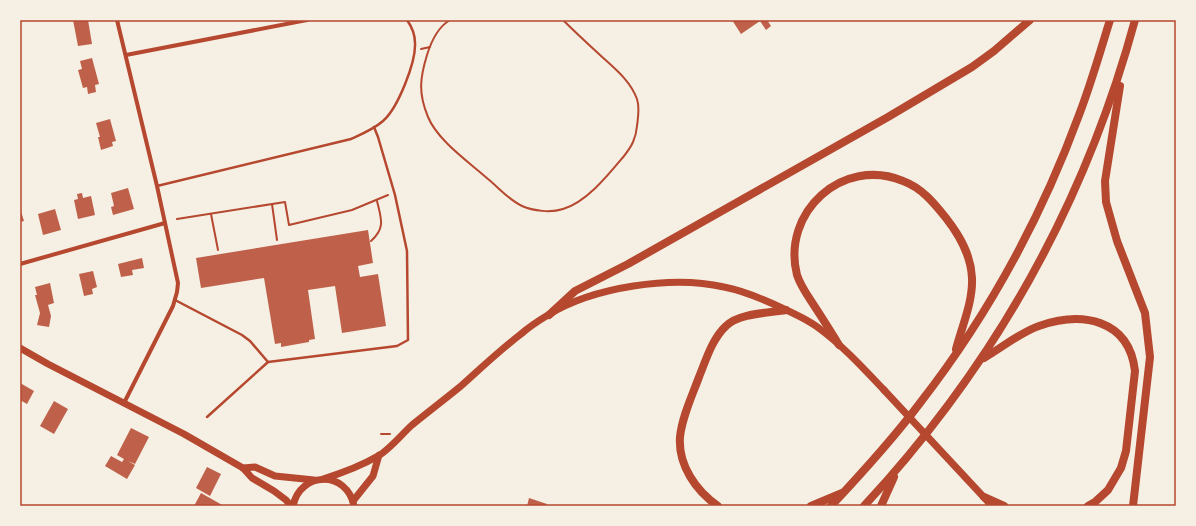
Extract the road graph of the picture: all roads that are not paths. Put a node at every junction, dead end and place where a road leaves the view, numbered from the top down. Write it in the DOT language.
graph roads {
  1 [pos="117,20"];
  2 [pos="307,20"];
  3 [pos="407,20"];
  4 [pos="1030,20"];
  5 [pos="1110,20"];
  6 [pos="1135,20"];
  7 [pos="126,56"];
  8 [pos="1123,63"];
  9 [pos="374,128"];
  10 [pos="157,186"];
  11 [pos="165,224"];
  12 [pos="20,264"];
  13 [pos="176,300"];
  14 [pos="786,310"];
  15 [pos="549,314"];
  16 [pos="839,345"];
  17 [pos="20,348"];
  18 [pos="953,357"];
  19 [pos="981,360"];
  20 [pos="268,362"];
  21 [pos="124,403"];
  22 [pos="207,417"];
  23 [pos="380,456"];
  24 [pos="243,468"];
  25 [pos="898,469"];
  26 [pos="320,479"];
  27 [pos="844,492"];
  28 [pos="984,497"];
  29 [pos="353,503"];
  30 [pos="292,506"];
  31 [pos="718,506"];
  32 [pos="811,506"];
  33 [pos="831,506"];
  34 [pos="864,506"];
  35 [pos="881,506"];
  36 [pos="992,506"];
  37 [pos="1004,506"];
  38 [pos="1088,506"];
  39 [pos="1133,506"];
  1 -- 7 [label="street"];
  2 -- 7 [label="street"];
  3 -- 9 [label="lane"];
  4 -- 15 [label="highway"];
  5 -- 18 [label="highway"];
  6 -- 8 [label="highway"];
  7 -- 10 [label="street"];
  8 -- 19 [label="highway"];
  8 -- 39 [label="highway"];
  9 -- 10 [label="lane"];
  9 -- 20 [label="lane"];
  10 -- 11 [label="street"];
  11 -- 12 [label="street"];
  11 -- 13 [label="street"];
  13 -- 20 [label="lane"];
  13 -- 21 [label="street"];
  14 -- 15 [label="main road"];
  14 -- 16 [label="main road"];
  14 -- 31 [label="highway"];
  15 -- 23 [label="main road"];
  16 -- 18 [label="highway"];
  16 -- 28 [label="main road"];
  17 -- 21 [label="main road"];
  18 -- 27 [label="highway"];
  19 -- 25 [label="highway"];
  19 -- 38 [label="highway"];
  20 -- 22 [label="lane"];
  21 -- 24 [label="main road"];
  23 -- 26 [label="main road"];
  23 -- 29 [label="main road"];
  24 -- 26 [label="main road"];
  24 -- 30 [label="main road"];
  25 -- 34 [label="highway"];
  25 -- 35 [label="highway"];
  26 -- 29 [label="main road"];
  26 -- 30 [label="main road"];
  27 -- 32 [label="highway"];
  27 -- 33 [label="highway"];
  28 -- 36 [label="main road"];
  28 -- 37 [label="highway"];
}
